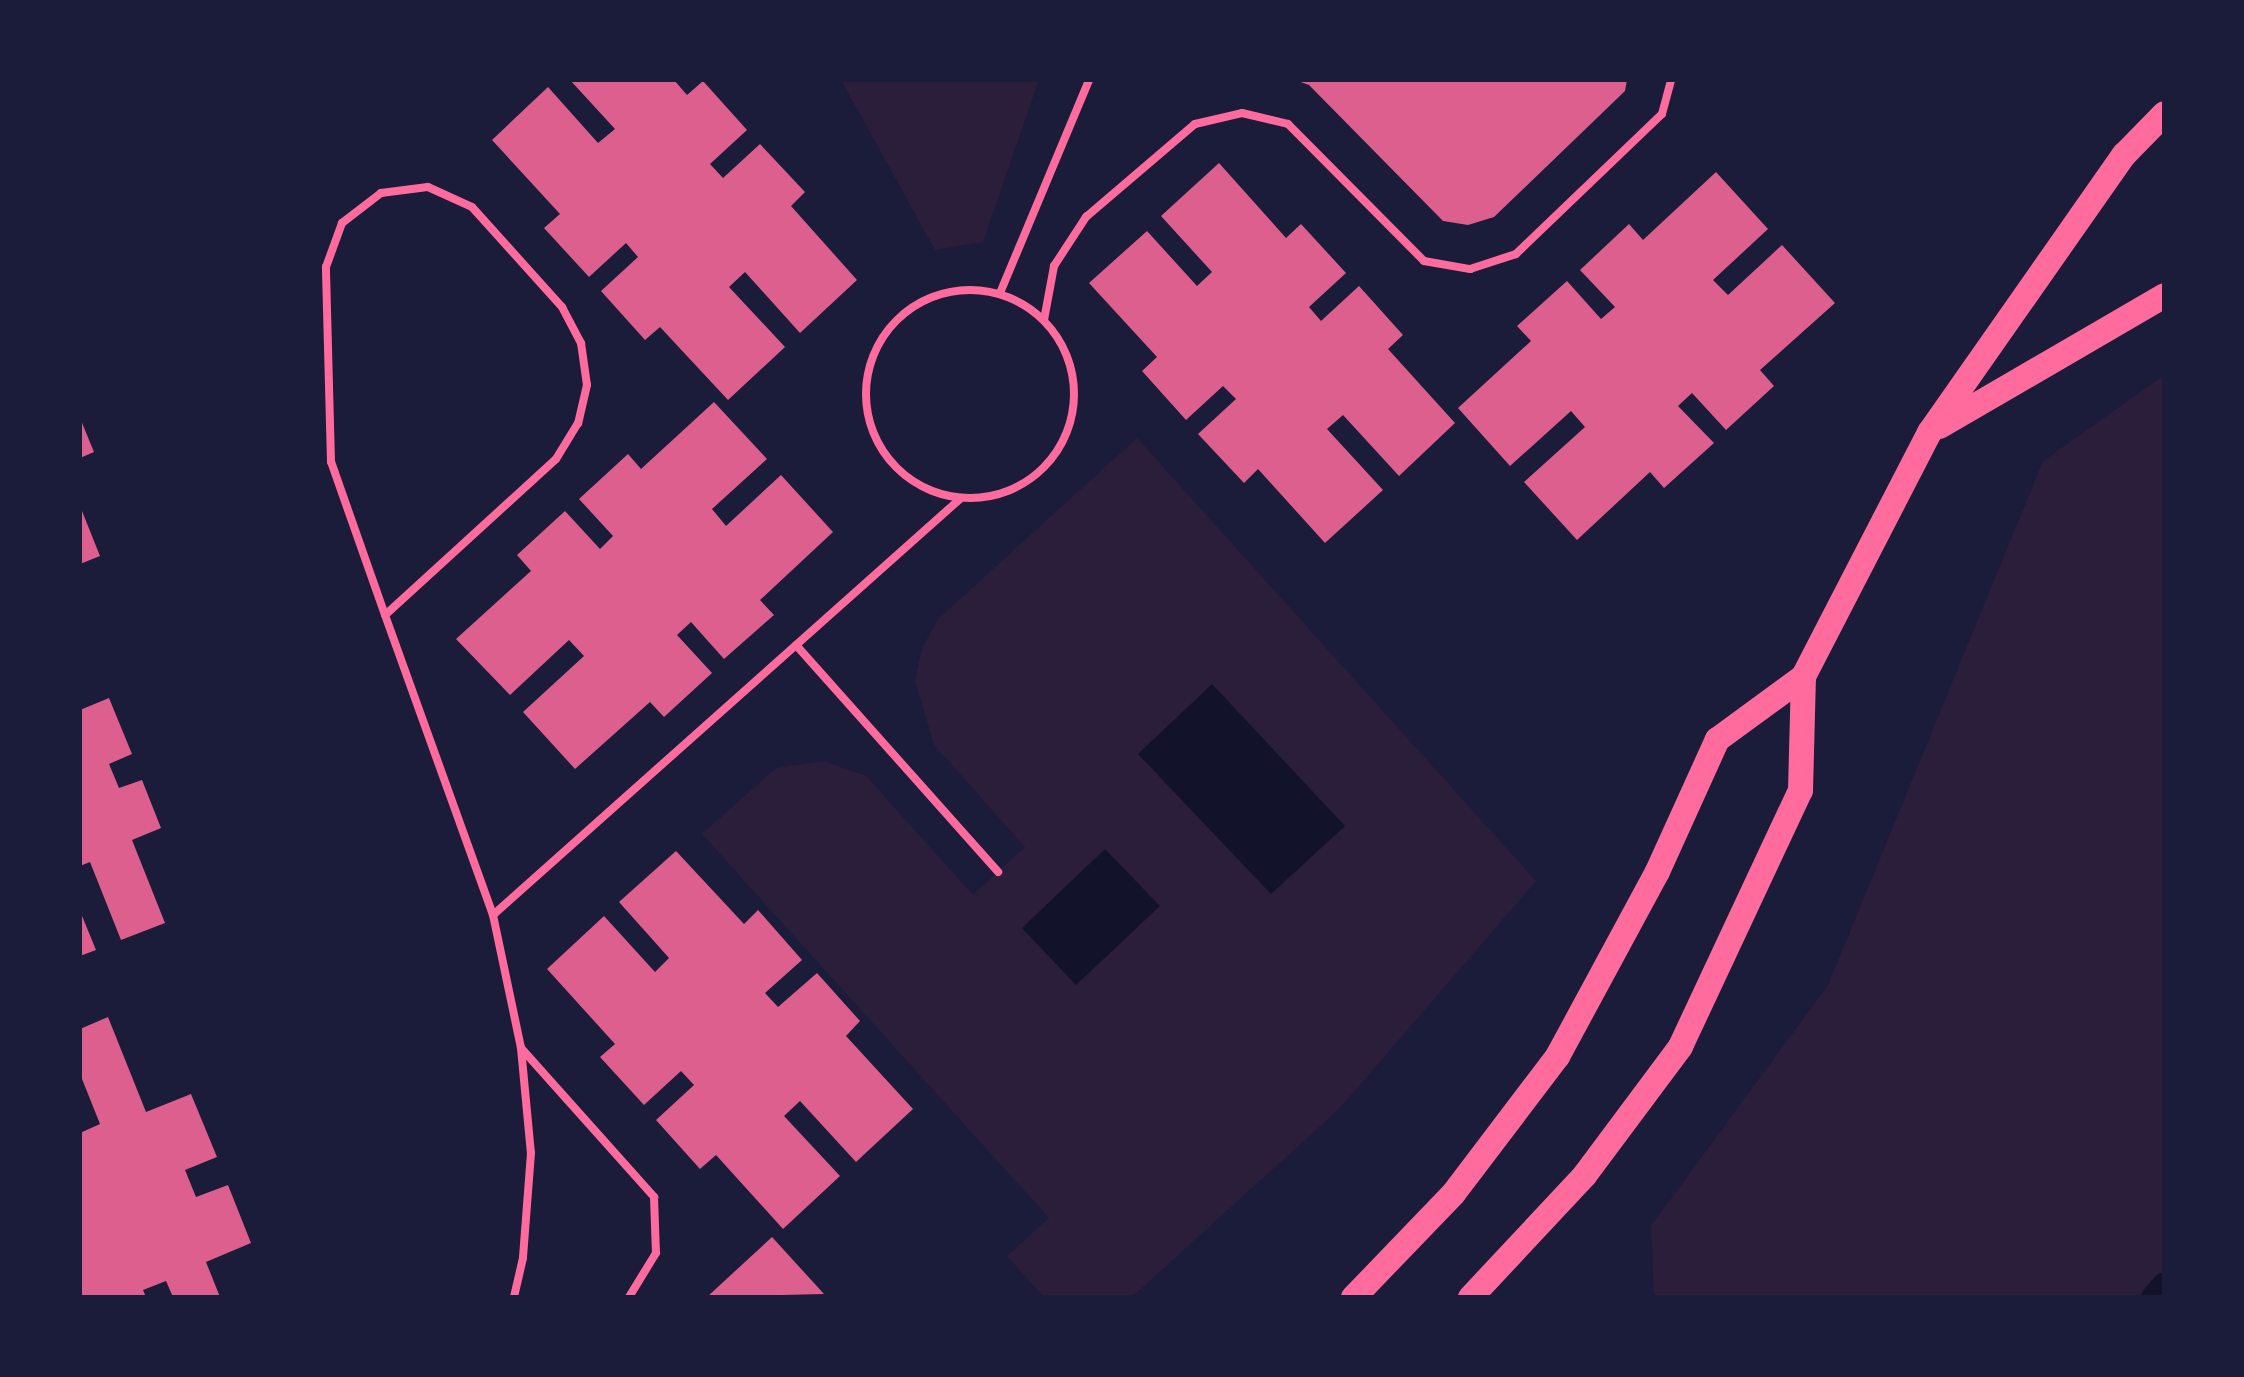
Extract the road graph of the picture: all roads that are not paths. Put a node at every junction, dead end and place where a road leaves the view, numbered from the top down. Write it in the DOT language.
graph roads {
  1 [pos="1088,80"];
  2 [pos="1671,80"];
  3 [pos="2164,113"];
  4 [pos="1000,293"];
  5 [pos="2164,295"];
  6 [pos="1044,320"];
  7 [pos="1929,432"];
  8 [pos="961,498"];
  9 [pos="385,616"];
  10 [pos="796,644"];
  11 [pos="1803,676"];
  12 [pos="998,872"];
  13 [pos="493,915"];
  14 [pos="521,1048"];
  15 [pos="514,1297"];
  16 [pos="629,1297"];
  17 [pos="1353,1297"];
  18 [pos="1470,1297"];
  1 -- 4 [label="lane"];
  2 -- 6 [label="lane"];
  3 -- 7 [label="main road"];
  4 -- 6 [label="lane"];
  4 -- 8 [label="lane"];
  5 -- 7 [label="main road"];
  6 -- 8 [label="lane"];
  7 -- 11 [label="main road"];
  8 -- 10 [label="lane"];
  9 -- 9 [label="lane"];
  9 -- 13 [label="lane"];
  10 -- 12 [label="lane"];
  10 -- 13 [label="lane"];
  11 -- 17 [label="main road"];
  11 -- 18 [label="main road"];
  13 -- 14 [label="lane"];
  14 -- 15 [label="lane"];
  14 -- 16 [label="lane"];
}
